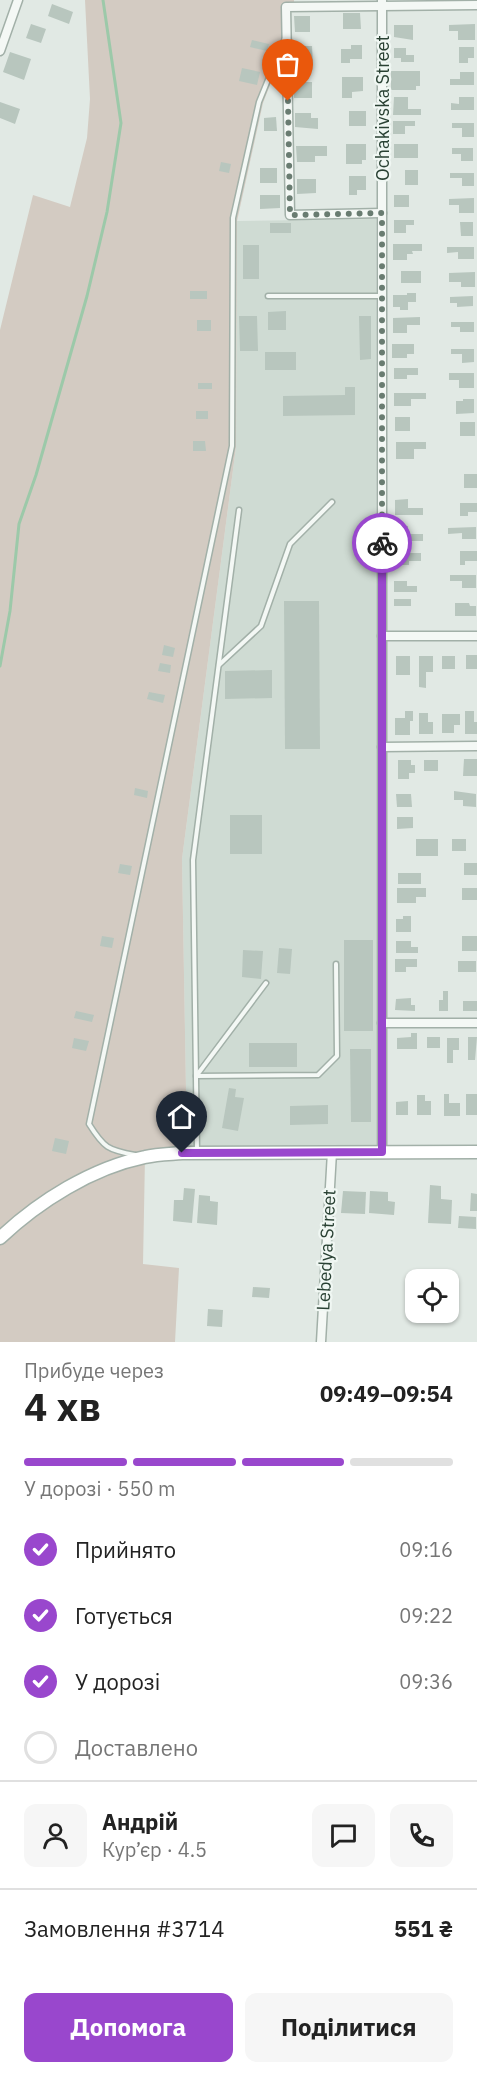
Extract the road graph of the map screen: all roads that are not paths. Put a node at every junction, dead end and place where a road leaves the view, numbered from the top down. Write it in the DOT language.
graph roads {
  1 [pos="18,0"];
  2 [pos="297,3"];
  3 [pos="382,3"];
  4 [pos="477,5"];
  5 [pos="286,33"];
  6 [pos="0,51"];
  7 [pos="382,213"];
  8 [pos="268,296"];
  9 [pos="382,296"];
  10 [pos="332,502"];
  11 [pos="239,510"];
  12 [pos="382,636"];
  13 [pos="477,636"];
  14 [pos="218,665"];
  15 [pos="382,747"];
  16 [pos="477,747"];
  17 [pos="336,964"];
  18 [pos="266,983"];
  19 [pos="382,1023"];
  20 [pos="477,1023"];
  21 [pos="196,1076"];
  22 [pos="382,1152"];
  23 [pos="477,1152"];
  24 [pos="197,1153"];
  25 [pos="332,1155"];
  26 [pos="145,1157"];
  27 [pos="0,1238"];
  28 [pos="321,1342"];
  1 -- 6 [label="street"];
  2 -- 3 [label="street"];
  2 -- 5 [label="street"];
  3 -- 4 [label="street"];
  3 -- 7 [label="street, Ochakivska Street"];
  5 -- 7 [label="street"];
  5 -- 26 [label="lane"];
  7 -- 9 [label="street, Ochakivska Street"];
  8 -- 9 [label="lane"];
  9 -- 12 [label="street, Ochakivska Street"];
  10 -- 14 [label="lane"];
  11 -- 14 [label="lane"];
  12 -- 13 [label="street"];
  12 -- 15 [label="street, Ochakivska Street"];
  14 -- 21 [label="lane"];
  15 -- 16 [label="street"];
  15 -- 19 [label="street, Ochakivska Street"];
  17 -- 21 [label="lane"];
  18 -- 21 [label="lane"];
  19 -- 20 [label="street"];
  19 -- 22 [label="street, Ochakivska Street"];
  21 -- 24 [label="lane"];
  22 -- 23 [label="street"];
  22 -- 25 [label="street"];
  24 -- 25 [label="street"];
  24 -- 26 [label="street"];
  25 -- 28 [label="street, Lebedya Street"];
  26 -- 27 [label="street"];
}
